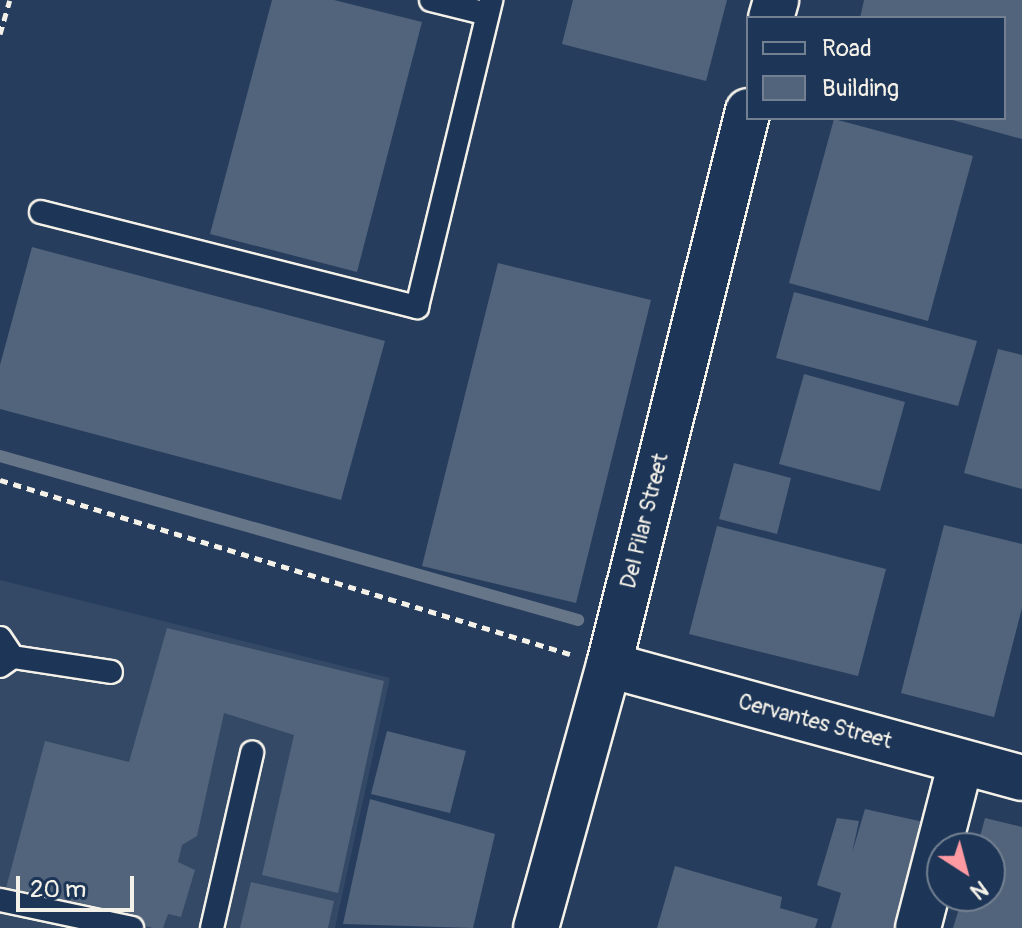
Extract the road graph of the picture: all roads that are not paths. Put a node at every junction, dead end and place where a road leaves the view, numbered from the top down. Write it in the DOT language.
graph roads {
  1 [pos="431,0"];
  2 [pos="489,7"];
  3 [pos="746,119"];
  4 [pos="41,212"];
  5 [pos="3,648"];
  6 [pos="609,665"];
  7 [pos="111,672"];
  8 [pos="252,753"];
  9 [pos="961,762"];
  10 [pos="1022,778"];
  11 [pos="0,900"];
  12 [pos="132,928"];
  13 [pos="212,928"];
  14 [pos="536,928"];
  15 [pos="918,928"];
  1 -- 2 [label="lane"];
  2 -- 4 [label="lane"];
  3 -- 6 [label="street, Del Pilar Street"];
  5 -- 7 [label="lane"];
  6 -- 9 [label="street, Cervantes Street"];
  6 -- 14 [label="street, Del Pilar Street"];
  8 -- 13 [label="lane"];
  9 -- 10 [label="street, Cervantes Street"];
  9 -- 15 [label="street"];
  11 -- 12 [label="lane"];
}
